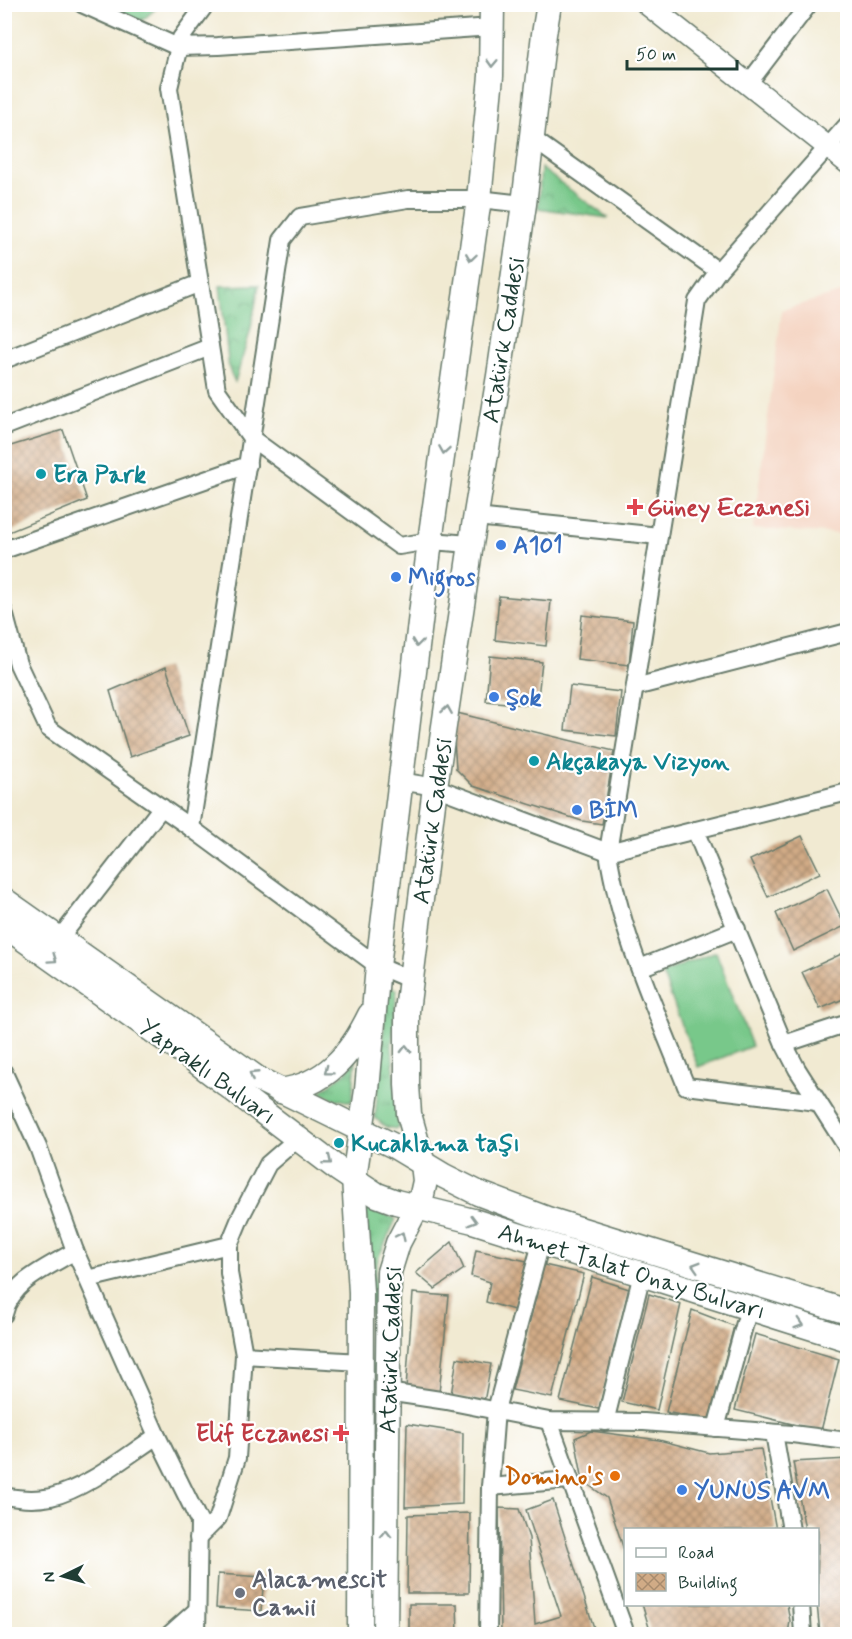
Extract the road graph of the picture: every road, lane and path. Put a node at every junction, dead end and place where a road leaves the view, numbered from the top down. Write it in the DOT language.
graph roads {
  1 [pos="82,4"];
  2 [pos="206,4"];
  3 [pos="549,4"];
  4 [pos="809,4"];
  5 [pos="657,7"];
  6 [pos="492,16"];
  7 [pos="178,47"];
  8 [pos="748,84"];
  9 [pos="848,124"];
  10 [pos="532,139"];
  11 [pos="828,147"];
  12 [pos="848,163"];
  13 [pos="480,199"];
  14 [pos="524,204"];
  15 [pos="717,271"];
  16 [pos="200,283"];
  17 [pos="210,347"];
  18 [pos="4,360"];
  19 [pos="4,427"];
  20 [pos="251,438"];
  21 [pos="248,465"];
  22 [pos="476,517"];
  23 [pos="659,536"];
  24 [pos="430,541"];
  25 [pos="471,544"];
  26 [pos="4,550"];
  27 [pos="4,612"];
  28 [pos="848,632"];
  29 [pos="11,666"];
  30 [pos="635,687"];
  31 [pos="400,781"];
  32 [pos="435,787"];
  33 [pos="848,792"];
  34 [pos="162,807"];
  35 [pos="191,828"];
  36 [pos="695,830"];
  37 [pos="608,852"];
  38 [pos="4,900"];
  39 [pos="4,926"];
  40 [pos="736,929"];
  41 [pos="60,938"];
  42 [pos="378,966"];
  43 [pos="640,968"];
  44 [pos="411,980"];
  45 [pos="374,1007"];
  46 [pos="848,1023"];
  47 [pos="784,1044"];
  48 [pos="4,1073"];
  49 [pos="280,1091"];
  50 [pos="818,1102"];
  51 [pos="362,1130"];
  52 [pos="298,1138"];
  53 [pos="848,1149"];
  54 [pos="423,1164"];
  55 [pos="354,1180"];
  56 [pos="416,1207"];
  57 [pos="541,1243"];
  58 [pos="229,1245"];
  59 [pos="75,1251"];
  60 [pos="642,1274"];
  61 [pos="88,1279"];
  62 [pos="749,1308"];
  63 [pos="848,1312"];
  64 [pos="4,1314"];
  65 [pos="848,1339"];
  66 [pos="244,1355"];
  67 [pos="362,1362"];
  68 [pos="387,1392"];
  69 [pos="496,1410"];
  70 [pos="549,1421"];
  71 [pos="606,1422"];
  72 [pos="716,1428"];
  73 [pos="774,1433"];
  74 [pos="158,1436"];
  75 [pos="848,1441"];
  76 [pos="569,1480"];
  77 [pos="490,1487"];
  78 [pos="4,1496"];
  79 [pos="791,1528"];
  80 [pos="198,1539"];
  81 [pos="801,1606"];
  82 [pos="197,1610"];
  83 [pos="170,1635"];
  84 [pos="197,1635"];
  85 [pos="360,1635"];
  86 [pos="385,1635"];
  87 [pos="488,1635"];
  88 [pos="626,1635"];
  89 [pos="803,1635"];
  1 -- 7 [label="street"];
  2 -- 7 [label="street"];
  3 -- 10 [label="main road, Atatürk Caddesi"];
  4 -- 8 [label="street"];
  5 -- 8 [label="street"];
  6 -- 7 [label="street"];
  6 -- 13 [label="main road, Atatürk Caddesi, one-way"];
  7 -- 16 [label="street"];
  8 -- 11 [label="street"];
  9 -- 11 [label="street"];
  10 -- 14 [label="main road, Atatürk Caddesi"];
  10 -- 15 [label="street"];
  11 -- 12 [label="street"];
  11 -- 15 [label="street"];
  13 -- 14 [label="street"];
  13 -- 20 [label="street"];
  13 -- 24 [label="main road, Atatürk Caddesi, one-way"];
  14 -- 22 [label="main road, Atatürk Caddesi"];
  15 -- 23 [label="street"];
  16 -- 17 [label="street"];
  16 -- 18 [label="street"];
  17 -- 19 [label="street"];
  17 -- 20 [label="street"];
  20 -- 21 [label="street"];
  20 -- 24 [label="street"];
  21 -- 26 [label="street"];
  21 -- 35 [label="street"];
  22 -- 23 [label="street"];
  22 -- 25 [label="main road, Atatürk Caddesi"];
  23 -- 30 [label="street"];
  24 -- 25 [label="street"];
  24 -- 31 [label="main road, Atatürk Caddesi, one-way"];
  32 -- 25 [label="main road, Atatürk Caddesi, one-way"];
  27 -- 29 [label="street"];
  28 -- 30 [label="street"];
  29 -- 34 [label="street"];
  30 -- 37 [label="street"];
  31 -- 32 [label="street"];
  31 -- 42 [label="main road, Atatürk Caddesi"];
  32 -- 37 [label="street"];
  32 -- 44 [label="main road, Atatürk Caddesi"];
  33 -- 36 [label="street"];
  34 -- 35 [label="street"];
  34 -- 41 [label="street"];
  35 -- 42 [label="street"];
  36 -- 37 [label="street"];
  36 -- 40 [label="street"];
  37 -- 43 [label="street"];
  38 -- 41 [label="main road"];
  39 -- 52 [label="main road, Yapraklı Bulvarı, one-way"];
  40 -- 43 [label="street"];
  40 -- 47 [label="street"];
  49 -- 41 [label="main road, one-way"];
  42 -- 44 [label="street"];
  42 -- 45 [label="main road, Atatürk Caddesi"];
  43 -- 50 [label="street"];
  54 -- 44 [label="main road, Atatürk Caddesi, one-way"];
  45 -- 49 [label="main road, one-way"];
  45 -- 51 [label="main road, Atatürk Caddesi"];
  46 -- 47 [label="street"];
  47 -- 50 [label="street"];
  48 -- 59 [label="street"];
  49 -- 51 [label="main road"];
  50 -- 53 [label="street"];
  51 -- 54 [label="main road"];
  51 -- 55 [label="main road, Atatürk Caddesi"];
  52 -- 55 [label="main road, Yapraklı Bulvarı, one-way"];
  52 -- 58 [label="street"];
  54 -- 56 [label="main road, Atatürk Caddesi"];
  63 -- 54 [label="main road, Ahmet Talat Onay Bulvarı, one-way"];
  55 -- 56 [label="main road, Yapraklı Bulvarı"];
  55 -- 67 [label="main road, Atatürk Caddesi"];
  56 -- 57 [label="main road, Ahmet Talat Onay Bulvarı, one-way"];
  68 -- 56 [label="main road, Atatürk Caddesi, one-way"];
  57 -- 60 [label="main road, Ahmet Talat Onay Bulvarı"];
  57 -- 69 [label="street"];
  58 -- 61 [label="street"];
  58 -- 66 [label="street"];
  59 -- 61 [label="street"];
  59 -- 64 [label="street"];
  60 -- 62 [label="main road, Ahmet Talat Onay Bulvarı"];
  60 -- 71 [label="street"];
  61 -- 74 [label="street"];
  62 -- 65 [label="main road, Ahmet Talat Onay Bulvarı, one-way"];
  62 -- 72 [label="street"];
  66 -- 67 [label="street"];
  66 -- 80 [label="street"];
  67 -- 85 [label="main road, Atatürk Caddesi"];
  68 -- 69 [label="street"];
  86 -- 68 [label="main road, Atatürk Caddesi, one-way"];
  69 -- 70 [label="street"];
  69 -- 77 [label="street"];
  70 -- 71 [label="street"];
  70 -- 76 [label="street"];
  71 -- 72 [label="street"];
  72 -- 73 [label="street"];
  73 -- 75 [label="street"];
  73 -- 79 [label="street"];
  74 -- 78 [label="street"];
  74 -- 80 [label="street"];
  76 -- 77 [label="street"];
  76 -- 88 [label="street"];
  77 -- 87 [label="street"];
  80 -- 82 [label="street"];
  81 -- 89 [label="street"];
  82 -- 83 [label="street"];
  82 -- 84 [label="street"];
}
